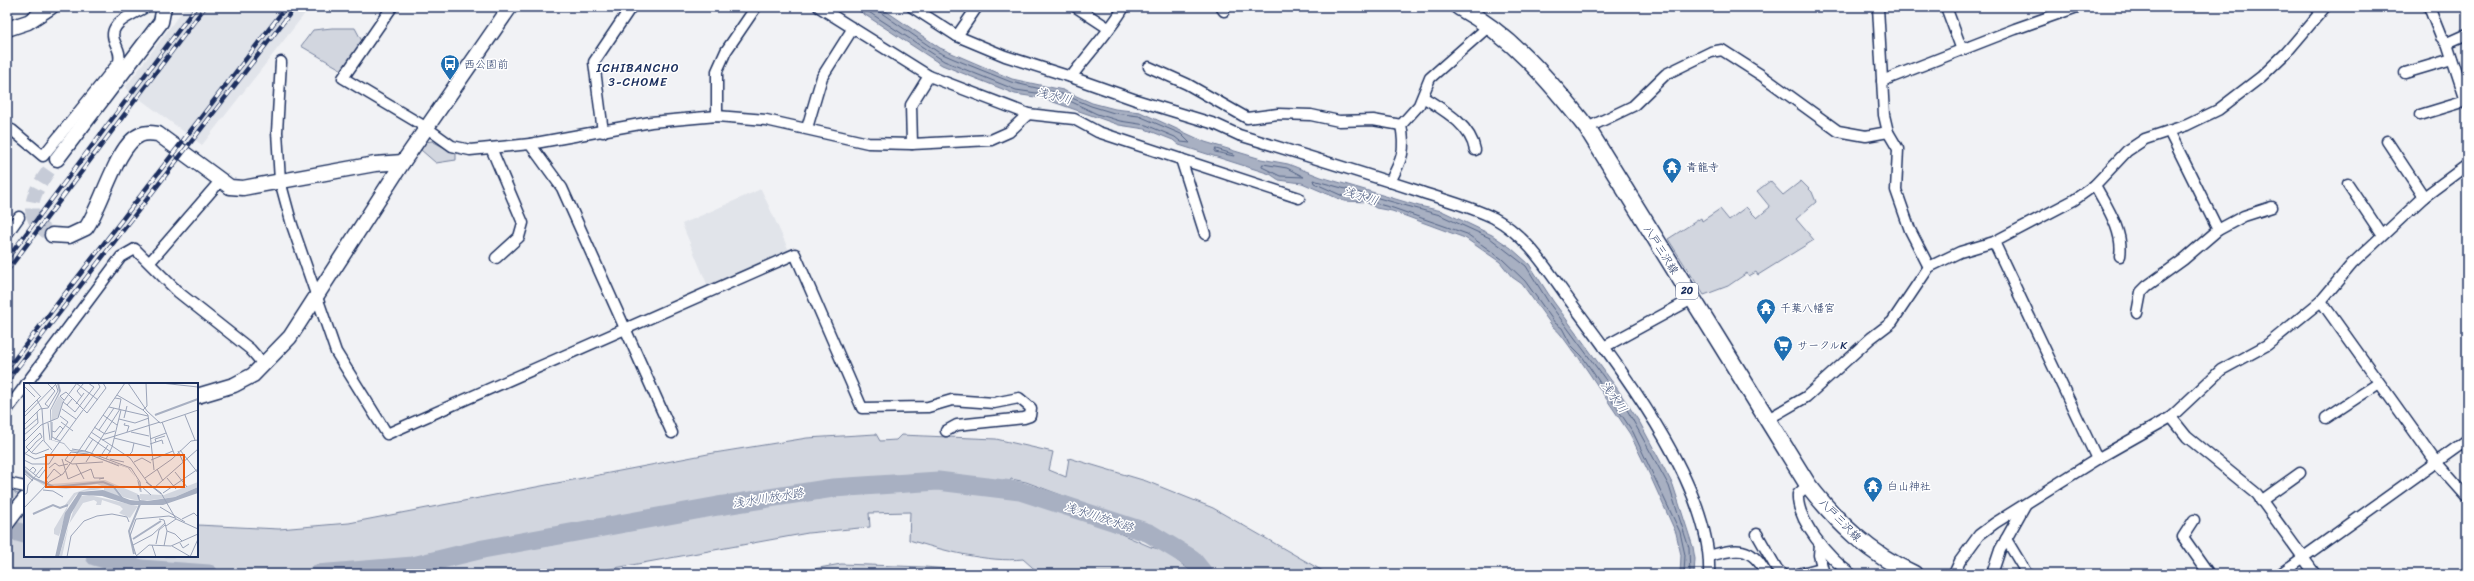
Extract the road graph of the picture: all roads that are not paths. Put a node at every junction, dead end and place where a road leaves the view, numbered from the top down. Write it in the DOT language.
graph roads {
  1 [pos="51,7"];
  2 [pos="164,7"];
  3 [pos="392,7"];
  4 [pos="510,7"];
  5 [pos="631,7"];
  6 [pos="756,7"];
  7 [pos="819,7"];
  8 [pos="912,7"];
  9 [pos="976,7"];
  10 [pos="1076,7"];
  11 [pos="1124,7"];
  12 [pos="1459,7"];
  13 [pos="1878,7"];
  14 [pos="1946,7"];
  15 [pos="2077,7"];
  16 [pos="2314,7"];
  17 [pos="2325,7"];
  18 [pos="2429,7"];
  19 [pos="144,8"];
  20 [pos="1477,11"];
  21 [pos="2318,17"];
  22 [pos="1489,26"];
  23 [pos="853,28"];
  24 [pos="1108,28"];
  25 [pos="7,29"];
  26 [pos="2467,34"];
  27 [pos="957,36"];
  28 [pos="2446,43"];
  29 [pos="1962,50"];
  30 [pos="2452,60"];
  31 [pos="281,62"];
  32 [pos="1149,67"];
  33 [pos="2405,73"];
  34 [pos="929,76"];
  35 [pos="1072,76"];
  36 [pos="1882,81"];
  37 [pos="1423,97"];
  38 [pos="2466,98"];
  39 [pos="1028,114"];
  40 [pos="2420,115"];
  41 [pos="717,116"];
  42 [pos="1401,125"];
  43 [pos="426,128"];
  44 [pos="807,128"];
  45 [pos="1587,128"];
  46 [pos="7,131"];
  47 [pos="2169,131"];
  48 [pos="603,132"];
  49 [pos="1888,132"];
  50 [pos="2387,141"];
  51 [pos="530,144"];
  52 [pos="912,144"];
  53 [pos="491,148"];
  54 [pos="1475,150"];
  55 [pos="57,158"];
  56 [pos="1181,159"];
  57 [pos="403,162"];
  58 [pos="2467,165"];
  59 [pos="221,180"];
  60 [pos="280,181"];
  61 [pos="1390,182"];
  62 [pos="2348,184"];
  63 [pos="2096,186"];
  64 [pos="2424,197"];
  65 [pos="1300,198"];
  66 [pos="2272,207"];
  67 [pos="19,217"];
  68 [pos="2218,230"];
  69 [pos="7,234"];
  70 [pos="1205,234"];
  71 [pos="52,235"];
  72 [pos="2382,235"];
  73 [pos="1994,242"];
  74 [pos="2120,256"];
  75 [pos="496,258"];
  76 [pos="150,262"];
  77 [pos="1929,268"];
  78 [pos="316,297"];
  79 [pos="1692,299"];
  80 [pos="2321,301"];
  81 [pos="2136,313"];
  82 [pos="626,327"];
  83 [pos="1604,347"];
  84 [pos="264,365"];
  85 [pos="2379,382"];
  86 [pos="27,383"];
  87 [pos="24,388"];
  88 [pos="198,396"];
  89 [pos="7,410"];
  90 [pos="2172,417"];
  91 [pos="2326,418"];
  92 [pos="1768,419"];
  93 [pos="946,431"];
  94 [pos="672,433"];
  95 [pos="2467,440"];
  96 [pos="2097,459"];
  97 [pos="2436,462"];
  98 [pos="2300,473"];
  99 [pos="7,483"];
  100 [pos="1808,484"];
  101 [pos="24,487"];
  102 [pos="2467,497"];
  103 [pos="24,500"];
  104 [pos="2261,501"];
  105 [pos="2026,504"];
  106 [pos="2194,520"];
  107 [pos="7,524"];
  108 [pos="1757,534"];
  109 [pos="2006,539"];
  110 [pos="1820,544"];
  111 [pos="1709,556"];
  112 [pos="2303,558"];
  113 [pos="1823,571"];
  114 [pos="1709,574"];
  115 [pos="1766,574"];
  116 [pos="1782,574"];
  117 [pos="1798,574"];
  118 [pos="1851,574"];
  119 [pos="1914,574"];
  120 [pos="1954,574"];
  121 [pos="1992,574"];
  122 [pos="2027,574"];
  123 [pos="2209,574"];
  124 [pos="2280,574"];
  125 [pos="2315,574"];
  1 -- 25 [label="street"];
  2 -- 55 [label="street"];
  3 -- 43 [label="street"];
  4 -- 43 [label="street"];
  5 -- 48 [label="street"];
  6 -- 41 [label="street"];
  7 -- 23 [label="street"];
  8 -- 27 [label="street"];
  9 -- 27 [label="street"];
  10 -- 24 [label="street"];
  11 -- 24 [label="street"];
  12 -- 20 [label="main road, 八戸三沢線 / 20"];
  13 -- 36 [label="street"];
  14 -- 29 [label="street"];
  15 -- 29 [label="street"];
  16 -- 21 [label="street"];
  17 -- 21 [label="street"];
  18 -- 28 [label="street"];
  19 -- 46 [label="street"];
  20 -- 22 [label="main road, 八戸三沢線 / 20"];
  21 -- 47 [label="street"];
  22 -- 37 [label="street"];
  22 -- 45 [label="main road, 八戸三沢線 / 20"];
  23 -- 34 [label="street"];
  23 -- 44 [label="street"];
  24 -- 35 [label="street"];
  26 -- 28 [label="street"];
  27 -- 35 [label="street"];
  28 -- 30 [label="street"];
  29 -- 36 [label="street"];
  30 -- 33 [label="street"];
  30 -- 38 [label="street"];
  31 -- 60 [label="street"];
  32 -- 42 [label="street"];
  34 -- 39 [label="street"];
  34 -- 52 [label="street"];
  35 -- 61 [label="street"];
  36 -- 49 [label="street"];
  37 -- 42 [label="street"];
  37 -- 54 [label="street"];
  38 -- 40 [label="street"];
  39 -- 52 [label="street"];
  39 -- 56 [label="street"];
  41 -- 44 [label="street"];
  41 -- 48 [label="street"];
  42 -- 61 [label="street"];
  43 -- 53 [label="street"];
  43 -- 57 [label="street"];
  44 -- 52 [label="street"];
  45 -- 49 [label="street"];
  45 -- 79 [label="main road, 八戸三沢線 / 20"];
  47 -- 63 [label="street"];
  47 -- 68 [label="street"];
  48 -- 51 [label="street"];
  49 -- 77 [label="street"];
  50 -- 64 [label="street"];
  51 -- 53 [label="street"];
  51 -- 82 [label="street"];
  53 -- 75 [label="street"];
  56 -- 65 [label="street"];
  56 -- 70 [label="street"];
  57 -- 60 [label="street"];
  57 -- 78 [label="street"];
  58 -- 64 [label="street"];
  59 -- 60 [label="street"];
  59 -- 71 [label="street"];
  59 -- 76 [label="street"];
  60 -- 78 [label="street"];
  61 -- 83 [label="street"];
  62 -- 72 [label="street"];
  63 -- 73 [label="street"];
  63 -- 74 [label="street"];
  64 -- 72 [label="street"];
  66 -- 68 [label="street"];
  67 -- 69 [label="street"];
  68 -- 81 [label="street"];
  72 -- 80 [label="street"];
  73 -- 77 [label="street"];
  73 -- 96 [label="street"];
  76 -- 84 [label="street"];
  76 -- 86 [label="street"];
  77 -- 92 [label="street"];
  78 -- 82 [label="street"];
  78 -- 84 [label="street"];
  79 -- 83 [label="street"];
  79 -- 92 [label="main road, 八戸三沢線 / 20"];
  80 -- 85 [label="street"];
  80 -- 90 [label="street"];
  82 -- 93 [label="street"];
  82 -- 94 [label="street"];
  83 -- 111 [label="street"];
  84 -- 88 [label="street"];
  85 -- 91 [label="street"];
  85 -- 97 [label="street"];
  87 -- 89 [label="street"];
  90 -- 96 [label="street"];
  90 -- 104 [label="street"];
  92 -- 100 [label="main road, 八戸三沢線 / 20"];
  95 -- 97 [label="street"];
  96 -- 105 [label="street"];
  97 -- 102 [label="street"];
  97 -- 112 [label="street"];
  98 -- 104 [label="street"];
  99 -- 101 [label="street"];
  100 -- 110 [label="street"];
  100 -- 119 [label="main road, 八戸三沢線 / 20"];
  103 -- 107 [label="street"];
  104 -- 112 [label="street"];
  105 -- 109 [label="street"];
  105 -- 120 [label="street"];
  106 -- 123 [label="street"];
  108 -- 116 [label="street"];
  109 -- 121 [label="street"];
  109 -- 122 [label="street"];
  110 -- 113 [label="street"];
  110 -- 118 [label="street"];
  111 -- 114 [label="street"];
  111 -- 115 [label="street"];
  112 -- 124 [label="street"];
  112 -- 125 [label="street"];
  113 -- 117 [label="street"];
}
